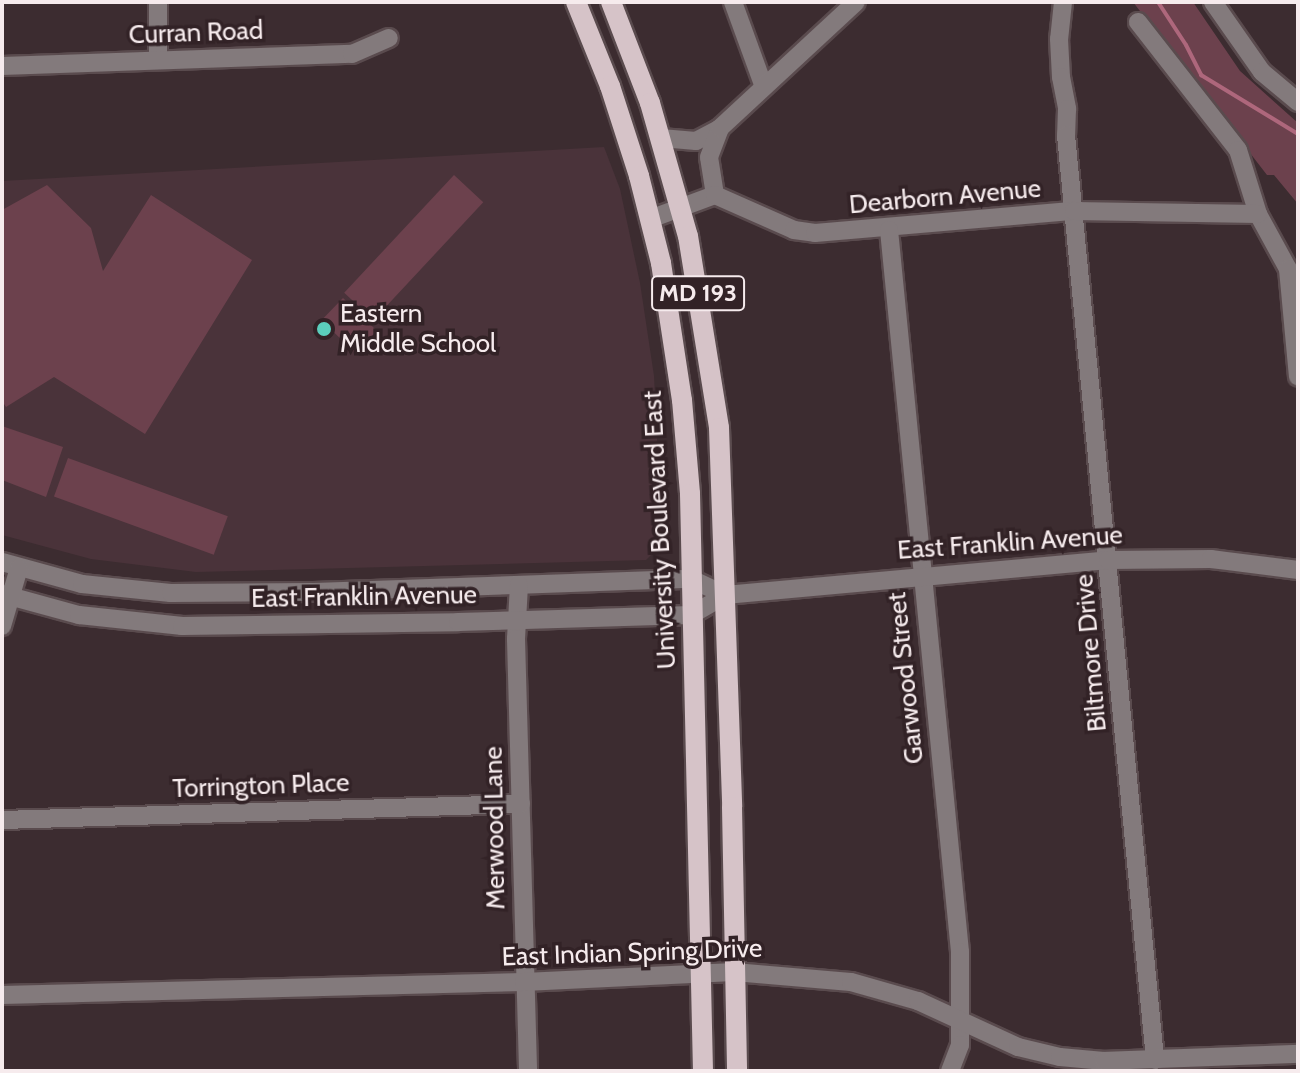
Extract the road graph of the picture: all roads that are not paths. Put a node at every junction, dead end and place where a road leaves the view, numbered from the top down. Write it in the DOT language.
graph roads {
  1 [pos="158,2"];
  2 [pos="576,2"];
  3 [pos="611,2"];
  4 [pos="733,2"];
  5 [pos="856,2"];
  6 [pos="1063,2"];
  7 [pos="1213,2"];
  8 [pos="1138,22"];
  9 [pos="389,38"];
  10 [pos="158,60"];
  11 [pos="2,66"];
  12 [pos="764,87"];
  13 [pos="1298,102"];
  14 [pos="720,128"];
  15 [pos="661,138"];
  16 [pos="715,195"];
  17 [pos="1256,206"];
  18 [pos="681,209"];
  19 [pos="1074,211"];
  20 [pos="650,219"];
  21 [pos="889,230"];
  22 [pos="1298,377"];
  23 [pos="1108,560"];
  24 [pos="11,565"];
  25 [pos="1298,570"];
  26 [pos="922,574"];
  27 [pos="691,579"];
  28 [pos="519,585"];
  29 [pos="725,595"];
  30 [pos="7,596"];
  31 [pos="691,615"];
  32 [pos="516,618"];
  33 [pos="2,626"];
  34 [pos="521,804"];
  35 [pos="2,820"];
  36 [pos="701,972"];
  37 [pos="734,972"];
  38 [pos="524,982"];
  39 [pos="2,995"];
  40 [pos="961,1022"];
  41 [pos="1298,1054"];
  42 [pos="1155,1060"];
  43 [pos="528,1071"];
  44 [pos="703,1071"];
  45 [pos="737,1071"];
  46 [pos="950,1071"];
  1 -- 10 [label="street"];
  2 -- 20 [label="main road, University Boulevard East / MD 193"];
  3 -- 15 [label="main road, MD 193"];
  4 -- 12 [label="street"];
  5 -- 12 [label="street"];
  6 -- 19 [label="street, Biltmore Drive"];
  7 -- 13 [label="street"];
  8 -- 17 [label="street"];
  9 -- 10 [label="street, Curran Road"];
  10 -- 11 [label="street, Curran Road"];
  12 -- 14 [label="street"];
  14 -- 15 [label="street"];
  14 -- 16 [label="street"];
  15 -- 18 [label="main road, MD 193"];
  16 -- 18 [label="street"];
  16 -- 21 [label="street, Dearborn Avenue"];
  17 -- 19 [label="street, Dearborn Avenue"];
  17 -- 22 [label="street"];
  18 -- 20 [label="street"];
  18 -- 29 [label="main road, MD 193"];
  19 -- 21 [label="street, Dearborn Avenue"];
  19 -- 23 [label="street, Biltmore Drive"];
  20 -- 27 [label="main road, University Boulevard East / MD 193"];
  21 -- 26 [label="street, Garwood Street"];
  23 -- 25 [label="street, East Franklin Avenue"];
  23 -- 26 [label="street, East Franklin Avenue"];
  23 -- 42 [label="street, Biltmore Drive"];
  24 -- 28 [label="street, East Franklin Avenue"];
  24 -- 30 [label="street"];
  26 -- 29 [label="street, East Franklin Avenue"];
  26 -- 40 [label="street, Garwood Street"];
  27 -- 28 [label="street, East Franklin Avenue"];
  27 -- 29 [label="street, East Franklin Avenue"];
  27 -- 31 [label="main road, University Boulevard East / MD 193"];
  28 -- 32 [label="street, Merwood Lane"];
  29 -- 31 [label="street, East Franklin Avenue"];
  29 -- 37 [label="main road, MD 193"];
  30 -- 32 [label="street, East Franklin Avenue"];
  30 -- 33 [label="street"];
  31 -- 32 [label="street, East Franklin Avenue"];
  31 -- 36 [label="main road, University Boulevard East / MD 193"];
  32 -- 34 [label="street, Merwood Lane"];
  34 -- 35 [label="street, Torrington Place"];
  34 -- 38 [label="street, Merwood Lane"];
  36 -- 37 [label="street, East Indian Spring Drive"];
  36 -- 38 [label="street, East Indian Spring Drive"];
  36 -- 44 [label="main road, University Boulevard East / MD 193"];
  37 -- 40 [label="street, East Indian Spring Drive"];
  37 -- 45 [label="main road, MD 193"];
  38 -- 39 [label="street, East Indian Spring Drive"];
  38 -- 43 [label="street, Merwood Lane"];
  40 -- 42 [label="street, East Indian Spring Drive"];
  40 -- 46 [label="street, Garwood Street"];
  41 -- 42 [label="street, East Indian Spring Drive"];
}
